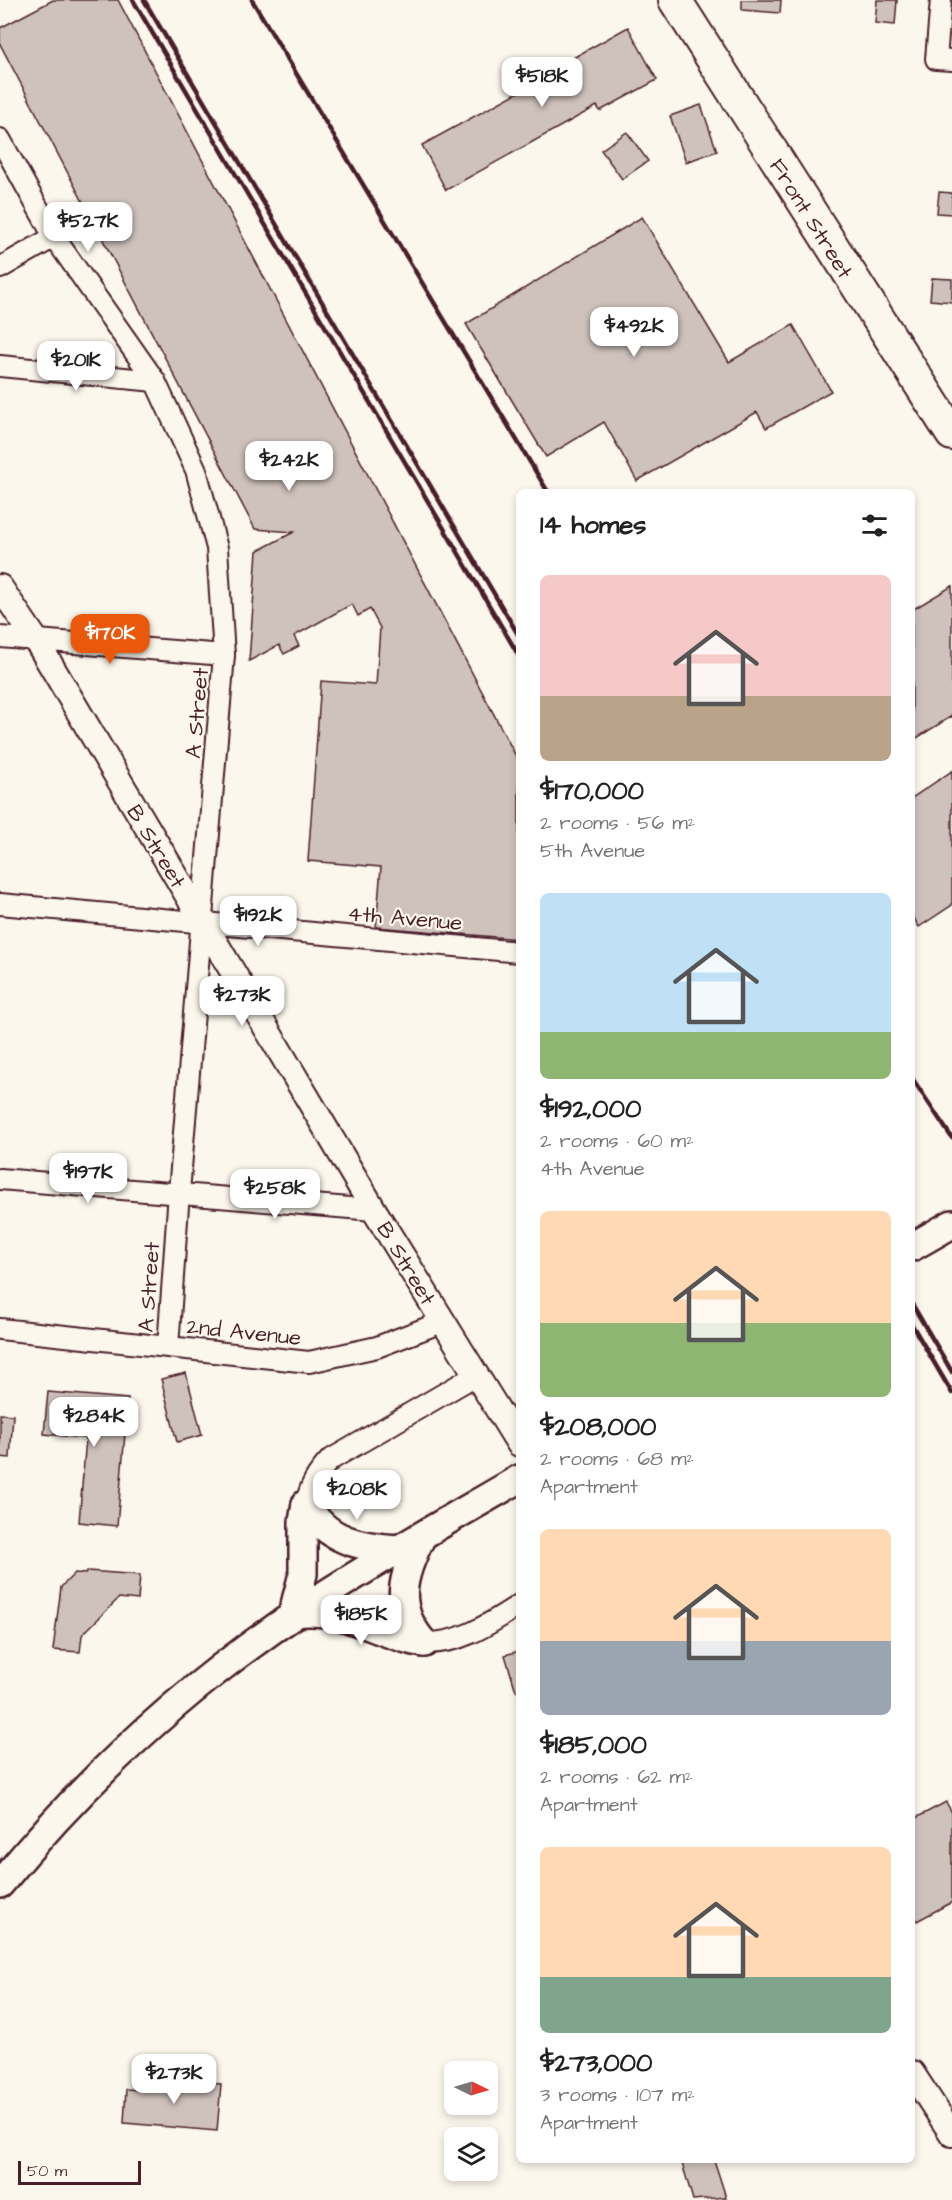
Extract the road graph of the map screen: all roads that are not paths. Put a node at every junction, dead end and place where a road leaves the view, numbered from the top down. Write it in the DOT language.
graph roads {
  1 [pos="675,0"];
  2 [pos="941,0"];
  3 [pos="944,59"];
  4 [pos="0,139"];
  5 [pos="54,237"];
  6 [pos="0,268"];
  7 [pos="0,366"];
  8 [pos="154,381"];
  9 [pos="952,434"];
  10 [pos="0,587"];
  11 [pos="0,637"];
  12 [pos="36,640"];
  13 [pos="224,655"];
  14 [pos="0,904"];
  15 [pos="203,923"];
  16 [pos="516,952"];
  17 [pos="0,1179"];
  18 [pos="179,1192"];
  19 [pos="374,1210"];
  20 [pos="952,1224"];
  21 [pos="915,1245"];
  22 [pos="442,1322"];
  23 [pos="0,1329"];
  24 [pos="168,1347"];
  25 [pos="476,1375"];
  26 [pos="516,1439"];
  27 [pos="516,1481"];
  28 [pos="306,1504"];
  29 [pos="411,1542"];
  30 [pos="516,1607"];
  31 [pos="294,1615"];
  32 [pos="424,1643"];
  33 [pos="0,1884"];
  34 [pos="915,2078"];
  35 [pos="947,2127"];
  1 -- 9 [label="main road, Front Street"];
  2 -- 3 [label="street"];
  4 -- 5 [label="street, A Street"];
  5 -- 6 [label="street"];
  5 -- 8 [label="street, A Street"];
  7 -- 8 [label="street"];
  8 -- 13 [label="street, A Street"];
  10 -- 12 [label="street, B Street"];
  11 -- 12 [label="street"];
  12 -- 13 [label="street"];
  12 -- 15 [label="street, B Street"];
  13 -- 15 [label="street, A Street"];
  14 -- 15 [label="street, 4th Avenue"];
  15 -- 16 [label="street, 4th Avenue"];
  15 -- 18 [label="street, A Street"];
  15 -- 19 [label="street, B Street"];
  17 -- 18 [label="street"];
  18 -- 19 [label="street"];
  18 -- 24 [label="street, A Street"];
  19 -- 22 [label="street, B Street"];
  20 -- 21 [label="main road"];
  22 -- 24 [label="street, 2nd Avenue"];
  22 -- 25 [label="street, B Street"];
  23 -- 24 [label="street, 2nd Avenue"];
  25 -- 26 [label="street, B Street"];
  25 -- 28 [label="street"];
  27 -- 29 [label="main road"];
  28 -- 29 [label="main road"];
  28 -- 31 [label="main road"];
  29 -- 31 [label="main road"];
  29 -- 32 [label="main road"];
  30 -- 32 [label="street"];
  31 -- 32 [label="main road"];
  31 -- 33 [label="main road"];
  34 -- 35 [label="street"];
}
